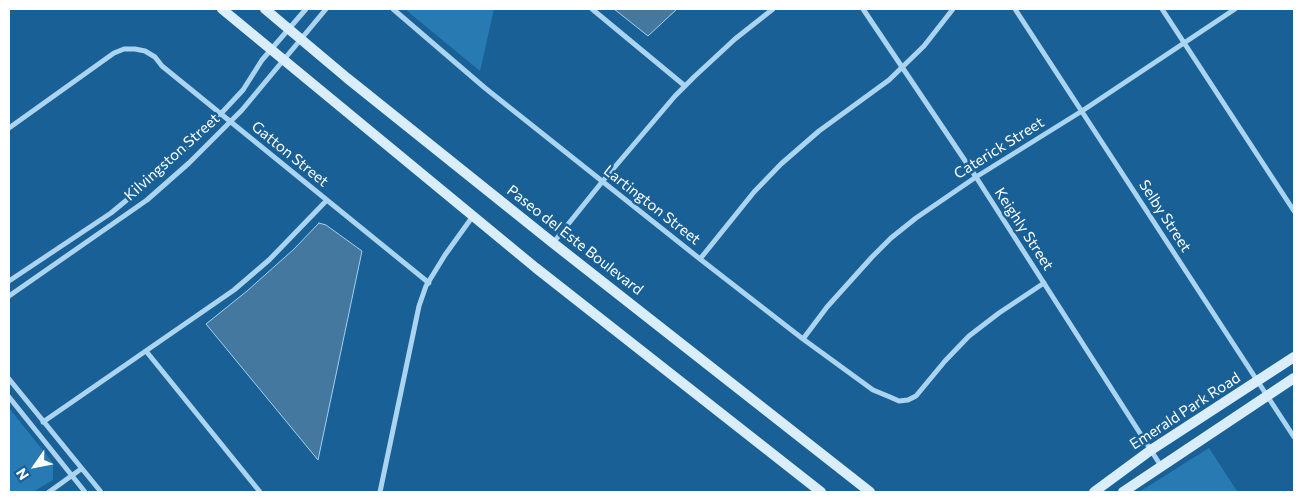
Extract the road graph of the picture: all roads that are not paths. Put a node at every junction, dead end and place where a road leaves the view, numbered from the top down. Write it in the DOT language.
graph roads {
  1 [pos="222,9"];
  2 [pos="264,9"];
  3 [pos="306,9"];
  4 [pos="326,9"];
  5 [pos="393,9"];
  6 [pos="592,9"];
  7 [pos="773,9"];
  8 [pos="863,9"];
  9 [pos="953,9"];
  10 [pos="1015,9"];
  11 [pos="1162,9"];
  12 [pos="1235,9"];
  13 [pos="289,29"];
  14 [pos="301,40"];
  15 [pos="1184,42"];
  16 [pos="272,50"];
  17 [pos="284,60"];
  18 [pos="902,67"];
  19 [pos="685,86"];
  20 [pos="1082,112"];
  21 [pos="221,114"];
  22 [pos="231,122"];
  23 [pos="9,128"];
  24 [pos="976,177"];
  25 [pos="602,182"];
  26 [pos="327,200"];
  27 [pos="1294,211"];
  28 [pos="473,216"];
  29 [pos="553,243"];
  30 [pos="700,259"];
  31 [pos="9,281"];
  32 [pos="429,283"];
  33 [pos="1044,283"];
  34 [pos="9,296"];
  35 [pos="803,339"];
  36 [pos="146,351"];
  37 [pos="1294,357"];
  38 [pos="1294,378"];
  39 [pos="9,379"];
  40 [pos="1258,381"];
  41 [pos="1267,395"];
  42 [pos="9,397"];
  43 [pos="43,422"];
  44 [pos="1294,437"];
  45 [pos="1151,450"];
  46 [pos="1161,466"];
  47 [pos="81,469"];
  48 [pos="72,476"];
  49 [pos="49,492"];
  50 [pos="85,492"];
  51 [pos="100,492"];
  52 [pos="260,492"];
  53 [pos="380,492"];
  54 [pos="821,492"];
  55 [pos="870,492"];
  56 [pos="1094,492"];
  57 [pos="1123,492"];
  1 -- 16 [label="main road"];
  2 -- 13 [label="main road, Paseo del Este Boulevard"];
  3 -- 13 [label="street, Kilvingston Street"];
  4 -- 14 [label="street, Kilvingston Street"];
  5 -- 25 [label="street, Lartington Street"];
  6 -- 19 [label="street"];
  7 -- 19 [label="street"];
  8 -- 18 [label="street, Keighly Street"];
  9 -- 18 [label="street"];
  10 -- 20 [label="street, Selby Street"];
  11 -- 15 [label="street"];
  12 -- 15 [label="street, Caterick Street"];
  13 -- 14 [label="main road, Paseo del Este Boulevard"];
  13 -- 16 [label="street, Kilvingston Street"];
  14 -- 17 [label="street, Kilvingston Street"];
  14 -- 29 [label="main road, Paseo del Este Boulevard"];
  15 -- 20 [label="street, Caterick Street"];
  15 -- 27 [label="street"];
  16 -- 17 [label="main road"];
  16 -- 21 [label="street, Kilvingston Street"];
  17 -- 22 [label="street, Kilvingston Street"];
  17 -- 28 [label="main road"];
  18 -- 24 [label="street, Keighly Street"];
  18 -- 30 [label="street"];
  19 -- 25 [label="street"];
  20 -- 24 [label="street, Caterick Street"];
  20 -- 40 [label="street, Selby Street"];
  21 -- 22 [label="street, Gatton Street"];
  21 -- 23 [label="street, Gatton Street"];
  21 -- 31 [label="street, Kilvingston Street"];
  22 -- 26 [label="street, Gatton Street"];
  22 -- 34 [label="street, Kilvingston Street"];
  24 -- 33 [label="street, Keighly Street"];
  24 -- 35 [label="street, Caterick Street"];
  25 -- 29 [label="street"];
  25 -- 30 [label="street, Lartington Street"];
  26 -- 32 [label="street, Gatton Street"];
  26 -- 36 [label="street"];
  28 -- 32 [label="street"];
  28 -- 54 [label="main road"];
  29 -- 55 [label="main road, Paseo del Este Boulevard"];
  30 -- 35 [label="street, Lartington Street"];
  32 -- 53 [label="street"];
  33 -- 35 [label="street, Lartington Street"];
  33 -- 45 [label="street, Keighly Street"];
  36 -- 43 [label="street"];
  36 -- 52 [label="street"];
  37 -- 40 [label="main road, Emerald Park Road"];
  38 -- 41 [label="main road"];
  39 -- 43 [label="street"];
  40 -- 41 [label="street, Selby Street"];
  40 -- 45 [label="main road, Emerald Park Road"];
  41 -- 44 [label="street, Selby Street"];
  41 -- 46 [label="main road"];
  42 -- 48 [label="street"];
  43 -- 47 [label="street"];
  45 -- 46 [label="street, Keighly Street"];
  45 -- 56 [label="main road, Emerald Park Road"];
  46 -- 57 [label="main road"];
  47 -- 48 [label="street"];
  47 -- 51 [label="street"];
  48 -- 49 [label="street"];
  48 -- 50 [label="street"];
}
